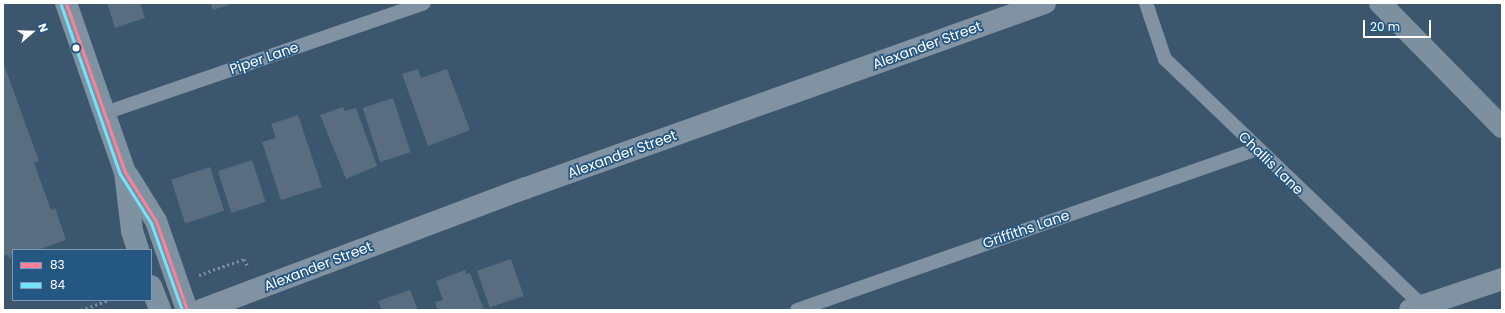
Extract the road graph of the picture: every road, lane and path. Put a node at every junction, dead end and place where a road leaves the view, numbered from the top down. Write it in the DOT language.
graph roads {
  1 [pos="66,3"];
  2 [pos="424,3"];
  3 [pos="1045,3"];
  4 [pos="1146,3"];
  5 [pos="1380,3"];
  6 [pos="105,113"];
  7 [pos="1502,127"];
  8 [pos="1256,149"];
  9 [pos="125,172"];
  10 [pos="138,249"];
  11 [pos="248,270"];
  12 [pos="196,276"];
  13 [pos="1502,279"];
  14 [pos="152,289"];
  15 [pos="106,301"];
  16 [pos="1420,308"];
  17 [pos="80,310"];
  18 [pos="160,310"];
  19 [pos="187,310"];
  20 [pos="201,310"];
  21 [pos="797,310"];
  1 -- 6 [label="main road"];
  2 -- 6 [label="lane, Piper Lane"];
  3 -- 20 [label="street, Alexander Street"];
  4 -- 8 [label="lane, Challis Lane"];
  5 -- 7 [label="main road"];
  6 -- 9 [label="main road"];
  8 -- 16 [label="lane, Challis Lane"];
  8 -- 21 [label="lane, Griffiths Lane"];
  9 -- 10 [label="main road"];
  9 -- 19 [label="main road"];
  11 -- 12 [label="path"];
  13 -- 16 [label="street"];
  14 -- 18 [label="main road"];
  15 -- 17 [label="path"];
}
